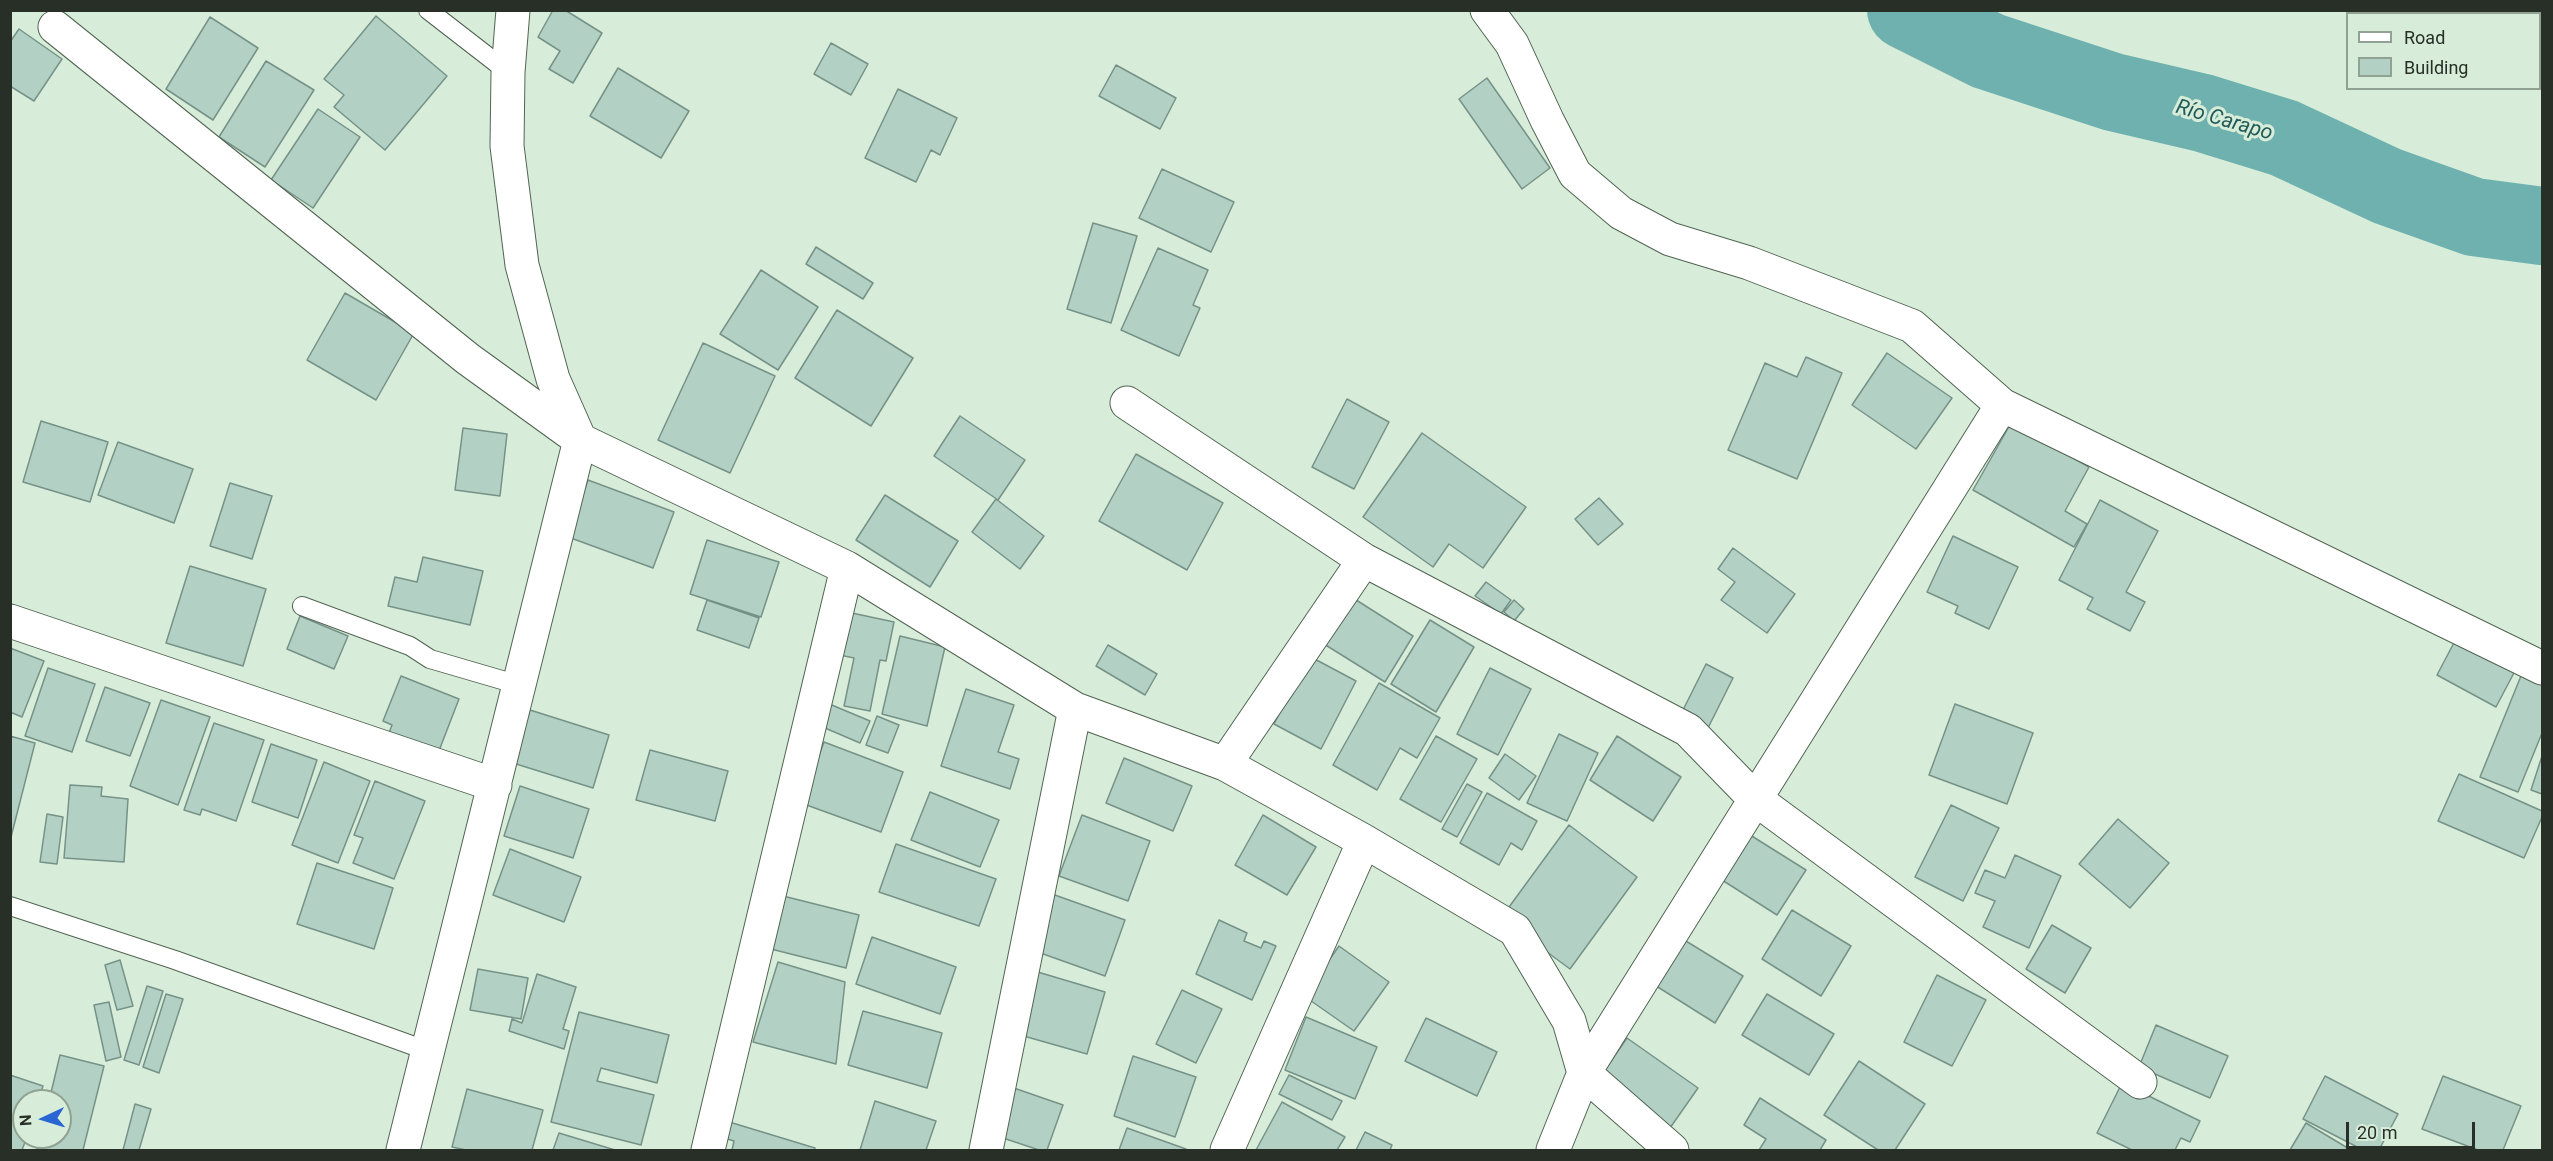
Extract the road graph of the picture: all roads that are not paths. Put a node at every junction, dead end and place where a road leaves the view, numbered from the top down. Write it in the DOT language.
graph roads {
  1 [pos="429,10"];
  2 [pos="513,10"];
  3 [pos="1487,10"];
  4 [pos="55,27"];
  5 [pos="508,72"];
  6 [pos="1127,403"];
  7 [pos="2002,405"];
  8 [pos="580,440"];
  9 [pos="1364,560"];
  10 [pos="847,568"];
  11 [pos="302,606"];
  12 [pos="10,621"];
  13 [pos="2542,668"];
  14 [pos="519,685"];
  15 [pos="1075,709"];
  16 [pos="1225,764"];
  17 [pos="495,784"];
  18 [pos="1754,798"];
  19 [pos="1364,841"];
  20 [pos="10,906"];
  21 [pos="428,1051"];
  22 [pos="1584,1073"];
  23 [pos="2140,1082"];
  24 [pos="402,1150"];
  25 [pos="708,1150"];
  26 [pos="986,1150"];
  27 [pos="1227,1150"];
  28 [pos="1553,1150"];
  29 [pos="1672,1150"];
  1 -- 5 [label="lane"];
  2 -- 5 [label="street"];
  3 -- 7 [label="street"];
  4 -- 8 [label="street"];
  5 -- 8 [label="street"];
  6 -- 9 [label="street"];
  7 -- 13 [label="street"];
  7 -- 18 [label="street"];
  8 -- 10 [label="street"];
  8 -- 14 [label="street"];
  9 -- 16 [label="street"];
  9 -- 18 [label="street"];
  10 -- 15 [label="street"];
  10 -- 25 [label="street"];
  11 -- 14 [label="lane"];
  12 -- 17 [label="street"];
  14 -- 17 [label="street"];
  15 -- 16 [label="street"];
  15 -- 26 [label="street"];
  16 -- 19 [label="street"];
  17 -- 21 [label="street"];
  18 -- 22 [label="street"];
  18 -- 23 [label="street"];
  19 -- 22 [label="street"];
  19 -- 27 [label="street"];
  20 -- 21 [label="lane"];
  21 -- 24 [label="street"];
  22 -- 28 [label="street"];
  22 -- 29 [label="street"];
}
